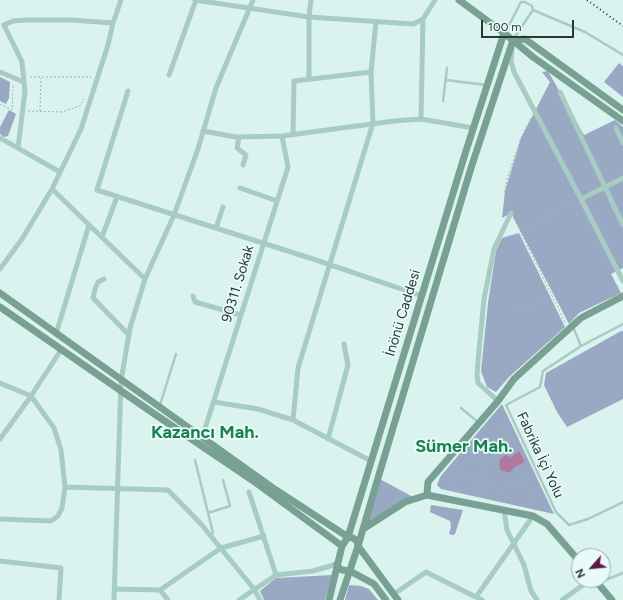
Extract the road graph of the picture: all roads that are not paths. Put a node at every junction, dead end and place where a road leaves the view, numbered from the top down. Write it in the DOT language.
graph roads {
  1 [pos="121,0"];
  2 [pos="195,0"];
  3 [pos="253,0"];
  4 [pos="311,0"];
  5 [pos="435,0"];
  6 [pos="459,0"];
  7 [pos="520,1"];
  8 [pos="250,8"];
  9 [pos="533,10"];
  10 [pos="309,17"];
  11 [pos="422,19"];
  12 [pos="376,22"];
  13 [pos="2,23"];
  14 [pos="113,23"];
  15 [pos="504,33"];
  16 [pos="513,40"];
  17 [pos="623,55"];
  18 [pos="447,68"];
  19 [pos="0,72"];
  20 [pos="371,72"];
  21 [pos="169,75"];
  22 [pos="309,79"];
  23 [pos="24,80"];
  24 [pos="446,80"];
  25 [pos="487,85"];
  26 [pos="128,91"];
  27 [pos="560,92"];
  28 [pos="443,101"];
  29 [pos="623,110"];
  30 [pos="421,119"];
  31 [pos="623,121"];
  32 [pos="373,123"];
  33 [pos="473,128"];
  34 [pos="616,128"];
  35 [pos="203,131"];
  36 [pos="293,134"];
  37 [pos="282,136"];
  38 [pos="239,137"];
  39 [pos="0,138"];
  40 [pos="623,143"];
  41 [pos="18,148"];
  42 [pos="243,165"];
  43 [pos="60,172"];
  44 [pos="623,178"];
  45 [pos="605,186"];
  46 [pos="240,188"];
  47 [pos="52,189"];
  48 [pos="117,197"];
  49 [pos="581,199"];
  50 [pos="277,201"];
  51 [pos="223,207"];
  52 [pos="510,213"];
  53 [pos="174,215"];
  54 [pos="89,225"];
  55 [pos="623,225"];
  56 [pos="216,228"];
  57 [pos="102,237"];
  58 [pos="263,243"];
  59 [pos="330,265"];
  60 [pos="0,269"];
  61 [pos="622,275"];
  62 [pos="104,279"];
  63 [pos="145,279"];
  64 [pos="623,281"];
  65 [pos="0,293"];
  66 [pos="193,296"];
  67 [pos="422,296"];
  68 [pos="623,296"];
  69 [pos="0,307"];
  70 [pos="241,315"];
  71 [pos="623,324"];
  72 [pos="571,328"];
  73 [pos="56,334"];
  74 [pos="129,335"];
  75 [pos="344,344"];
  76 [pos="581,346"];
  77 [pos="60,350"];
  78 [pos="176,354"];
  79 [pos="121,381"];
  80 [pos="0,383"];
  81 [pos="121,392"];
  82 [pos="31,396"];
  83 [pos="498,401"];
  84 [pos="214,402"];
  85 [pos="160,408"];
  86 [pos="461,408"];
  87 [pos="293,420"];
  88 [pos="479,424"];
  89 [pos="202,438"];
  90 [pos="0,439"];
  91 [pos="328,439"];
  92 [pos="195,460"];
  93 [pos="371,461"];
  94 [pos="223,480"];
  95 [pos="65,486"];
  96 [pos="117,488"];
  97 [pos="250,492"];
  98 [pos="427,495"];
  99 [pos="623,502"];
  100 [pos="504,510"];
  101 [pos="208,512"];
  102 [pos="533,516"];
  103 [pos="0,519"];
  104 [pos="363,529"];
  105 [pos="210,535"];
  106 [pos="264,536"];
  107 [pos="348,537"];
  108 [pos="513,543"];
  109 [pos="342,546"];
  110 [pos="358,546"];
  111 [pos="221,548"];
  112 [pos="571,552"];
  113 [pos="0,561"];
  114 [pos="337,564"];
  115 [pos="350,571"];
  116 [pos="623,573"];
  117 [pos="276,575"];
  118 [pos="611,577"];
  119 [pos="579,588"];
  120 [pos="601,588"];
  121 [pos="114,589"];
  122 [pos="254,589"];
  123 [pos="160,590"];
  124 [pos="396,597"];
  125 [pos="476,597"];
  126 [pos="59,600"];
  127 [pos="114,600"];
  128 [pos="168,600"];
  129 [pos="239,600"];
  130 [pos="260,600"];
  131 [pos="329,600"];
  132 [pos="340,600"];
  133 [pos="386,600"];
  134 [pos="482,600"];
  135 [pos="537,600"];
  136 [pos="562,600"];
  137 [pos="612,600"];
  1 -- 14 [label="street"];
  2 -- 8 [label="street"];
  2 -- 21 [label="street"];
  3 -- 8 [label="street"];
  4 -- 10 [label="street"];
  5 -- 11 [label="street"];
  6 -- 15 [label="main road"];
  7 -- 9 [label="lane"];
  7 -- 15 [label="lane"];
  8 -- 10 [label="street"];
  8 -- 35 [label="street"];
  9 -- 16 [label="lane"];
  9 -- 17 [label="lane"];
  10 -- 12 [label="street"];
  10 -- 22 [label="street"];
  11 -- 12 [label="street"];
  11 -- 30 [label="street"];
  12 -- 20 [label="street"];
  13 -- 14 [label="street"];
  13 -- 23 [label="street"];
  14 -- 43 [label="street"];
  15 -- 16 [label="main road"];
  15 -- 25 [label="main road, İnönü Caddesi"];
  16 -- 29 [label="main road"];
  16 -- 31 [label="main road"];
  16 -- 49 [label="street"];
  16 -- 104 [label="main road"];
  18 -- 24 [label="lane"];
  19 -- 23 [label="street"];
  20 -- 22 [label="street"];
  20 -- 32 [label="street"];
  22 -- 36 [label="street"];
  23 -- 41 [label="street"];
  24 -- 25 [label="lane"];
  24 -- 28 [label="lane"];
  25 -- 33 [label="main road, İnönü Caddesi"];
  26 -- 48 [label="street"];
  27 -- 45 [label="street"];
  30 -- 32 [label="street"];
  30 -- 33 [label="street"];
  32 -- 36 [label="street"];
  32 -- 59 [label="street"];
  33 -- 67 [label="main road, İnönü Caddesi"];
  34 -- 40 [label="street"];
  35 -- 38 [label="street"];
  35 -- 53 [label="street"];
  36 -- 37 [label="street"];
  37 -- 38 [label="street"];
  37 -- 50 [label="street, 90311. Sokak"];
  38 -- 42 [label="street"];
  39 -- 41 [label="street"];
  41 -- 43 [label="street"];
  43 -- 47 [label="street"];
  44 -- 45 [label="street"];
  45 -- 49 [label="street"];
  45 -- 55 [label="street"];
  46 -- 50 [label="street"];
  47 -- 54 [label="street"];
  47 -- 60 [label="street"];
  48 -- 53 [label="street"];
  48 -- 57 [label="street"];
  49 -- 61 [label="street"];
  50 -- 58 [label="street, 90311. Sokak"];
  51 -- 56 [label="street"];
  52 -- 83 [label="street"];
  53 -- 56 [label="street"];
  53 -- 63 [label="street"];
  54 -- 57 [label="street"];
  54 -- 73 [label="street"];
  56 -- 58 [label="street"];
  57 -- 63 [label="street"];
  58 -- 59 [label="street"];
  58 -- 70 [label="street, 90311. Sokak"];
  59 -- 67 [label="street"];
  59 -- 87 [label="street"];
  61 -- 64 [label="street"];
  62 -- 74 [label="street"];
  63 -- 74 [label="street"];
  65 -- 73 [label="main road"];
  66 -- 70 [label="street"];
  67 -- 93 [label="main road, İnönü Caddesi"];
  68 -- 72 [label="main road"];
  69 -- 77 [label="main road"];
  70 -- 84 [label="street, 90311. Sokak"];
  71 -- 76 [label="lane, Fabrika İçi Yolu"];
  72 -- 76 [label="lane"];
  72 -- 83 [label="main road"];
  73 -- 79 [label="main road"];
  74 -- 79 [label="street"];
  75 -- 91 [label="street"];
  76 -- 99 [label="lane, Fabrika İçi Yolu"];
  77 -- 81 [label="main road"];
  77 -- 82 [label="street"];
  78 -- 85 [label="lane"];
  79 -- 81 [label="street"];
  79 -- 85 [label="main road"];
  80 -- 82 [label="street"];
  81 -- 96 [label="street"];
  81 -- 109 [label="main road"];
  82 -- 90 [label="street"];
  82 -- 95 [label="street"];
  83 -- 88 [label="main road"];
  84 -- 87 [label="street"];
  84 -- 89 [label="street, 90311. Sokak"];
  85 -- 89 [label="main road"];
  86 -- 88 [label="lane"];
  87 -- 91 [label="street"];
  88 -- 98 [label="main road"];
  89 -- 107 [label="main road"];
  91 -- 93 [label="street"];
  92 -- 101 [label="lane"];
  93 -- 107 [label="main road, İnönü Caddesi"];
  94 -- 101 [label="lane"];
  95 -- 96 [label="street"];
  95 -- 103 [label="street"];
  96 -- 105 [label="street"];
  96 -- 121 [label="street"];
  97 -- 106 [label="street"];
  98 -- 100 [label="main road"];
  98 -- 104 [label="main road"];
  100 -- 102 [label="main road"];
  100 -- 108 [label="street"];
  101 -- 105 [label="lane"];
  102 -- 108 [label="street"];
  102 -- 112 [label="main road"];
  104 -- 110 [label="main road"];
  105 -- 111 [label="street"];
  106 -- 111 [label="street"];
  106 -- 117 [label="street"];
  107 -- 109 [label="main road, İnönü Caddesi"];
  107 -- 110 [label="main road"];
  108 -- 125 [label="street"];
  108 -- 135 [label="street"];
  109 -- 114 [label="main road, İnönü Caddesi"];
  110 -- 115 [label="main road"];
  110 -- 124 [label="main road"];
  111 -- 122 [label="street"];
  111 -- 123 [label="street"];
  113 -- 126 [label="street"];
  114 -- 115 [label="main road"];
  114 -- 117 [label="street"];
  114 -- 131 [label="main road, İnönü Caddesi"];
  115 -- 132 [label="main road"];
  115 -- 133 [label="main road"];
  116 -- 118 [label="lane"];
  117 -- 122 [label="street"];
  119 -- 136 [label="street"];
  120 -- 137 [label="main road"];
  121 -- 123 [label="street"];
  121 -- 127 [label="street"];
  122 -- 129 [label="street"];
  122 -- 130 [label="street"];
  123 -- 128 [label="street"];
  124 -- 125 [label="street"];
  125 -- 134 [label="street"];
}
